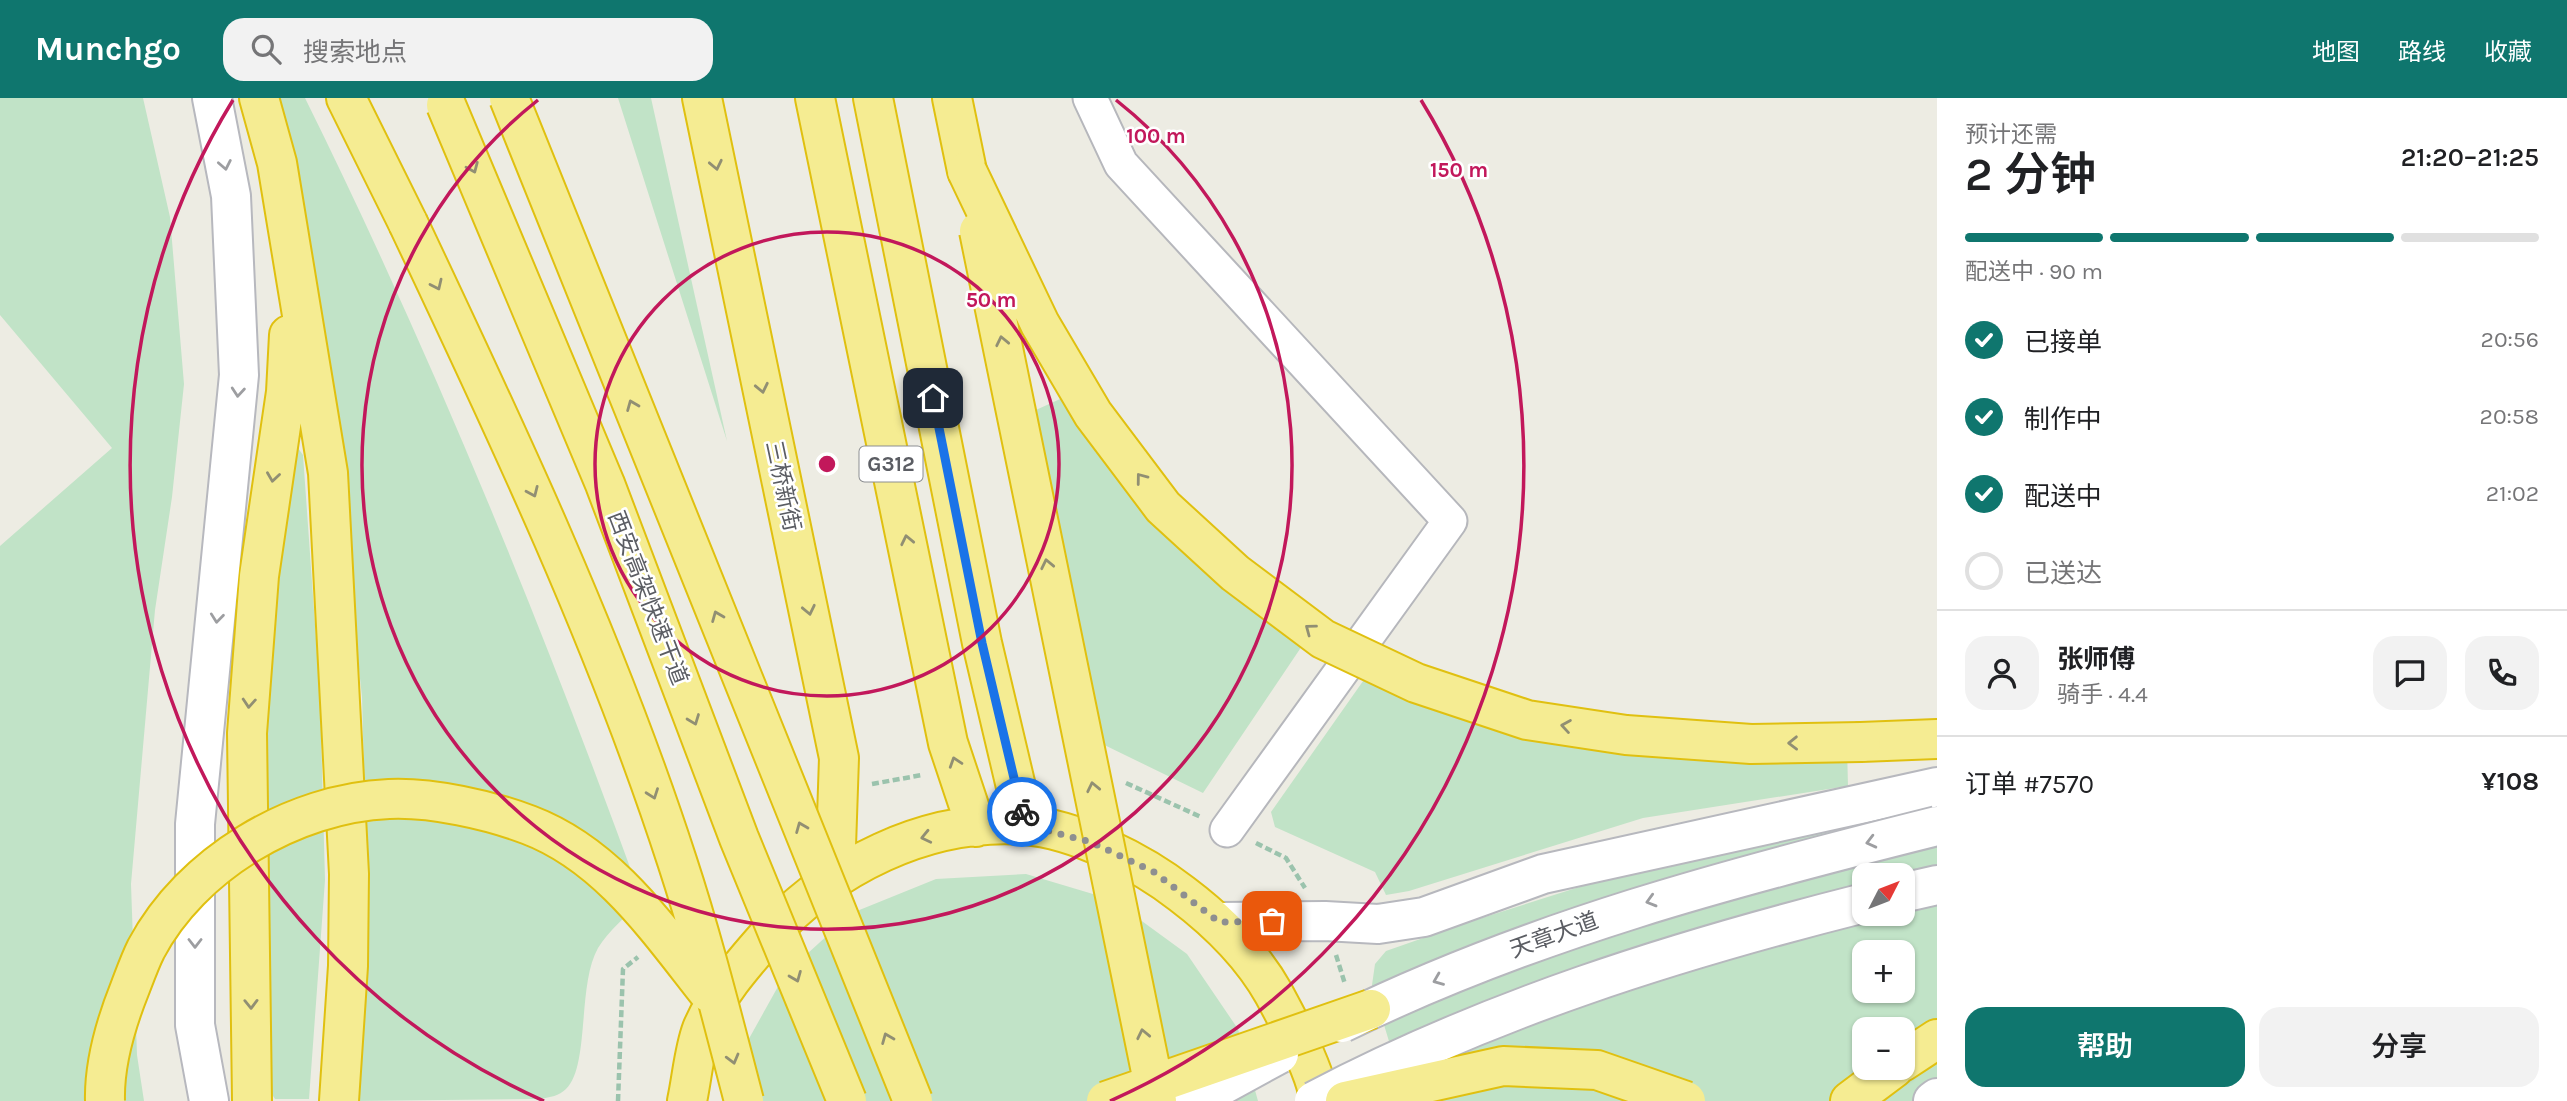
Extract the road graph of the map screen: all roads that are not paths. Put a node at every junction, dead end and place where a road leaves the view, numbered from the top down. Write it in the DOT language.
graph roads {
  1 [pos="212,98"];
  2 [pos="259,98"];
  3 [pos="346,98"];
  4 [pos="509,98"];
  5 [pos="702,98"];
  6 [pos="816,98"];
  7 [pos="873,98"];
  8 [pos="952,98"];
  9 [pos="1090,98"];
  10 [pos="444,102"];
  11 [pos="967,171"];
  12 [pos="293,263"];
  13 [pos="1937,739"];
  14 [pos="1937,788"];
  15 [pos="1025,825"];
  16 [pos="1937,825"];
  17 [pos="976,827"];
  18 [pos="1227,830"];
  19 [pos="835,876"];
  20 [pos="1937,885"];
  21 [pos="1915,890"];
  22 [pos="1852,906"];
  23 [pos="1219,922"];
  24 [pos="1358,997"];
  25 [pos="720,1007"];
  26 [pos="1937,1039"];
  27 [pos="1915,1053"];
  28 [pos="1878,1080"];
  29 [pos="1937,1098"];
  30 [pos="105,1101"];
  31 [pos="209,1101"];
  32 [pos="252,1101"];
  33 [pos="339,1101"];
  34 [pos="687,1101"];
  35 [pos="744,1101"];
  36 [pos="847,1101"];
  37 [pos="913,1101"];
  38 [pos="1106,1101"];
  39 [pos="1157,1101"];
  40 [pos="1193,1101"];
  41 [pos="1317,1101"];
  42 [pos="1345,1101"];
  43 [pos="1686,1101"];
  44 [pos="1850,1101"];
  45 [pos="1933,1101"];
  1 -- 31 [label="street, one-way"];
  2 -- 12 [label="highway"];
  3 -- 25 [label="highway, one-way, bridge"];
  37 -- 4 [label="highway, one-way, bridge"];
  5 -- 19 [label="highway, 三桥新街, one-way"];
  17 -- 6 [label="highway, G312, one-way"];
  7 -- 15 [label="highway"];
  8 -- 11 [label="highway"];
  9 -- 18 [label="street"];
  10 -- 36 [label="highway, 西安高架快速干道, one-way, bridge"];
  13 -- 11 [label="highway, one-way, bridge"];
  39 -- 11 [label="highway, one-way, bridge"];
  12 -- 32 [label="highway, one-way"];
  12 -- 33 [label="highway"];
  14 -- 23 [label="street"];
  15 -- 17 [label="highway"];
  15 -- 23 [label="highway"];
  16 -- 24 [label="street, 天章大道, one-way, bridge"];
  17 -- 19 [label="highway, one-way"];
  19 -- 34 [label="highway"];
  20 -- 21 [label="street"];
  22 -- 41 [label="street, bridge"];
  23 -- 41 [label="highway"];
  24 -- 38 [label="highway, bridge"];
  24 -- 40 [label="street, 天章大道, bridge"];
  25 -- 30 [label="highway, bridge"];
  25 -- 35 [label="highway, one-way, bridge"];
  26 -- 27 [label="highway"];
  28 -- 44 [label="highway"];
  29 -- 45 [label="street"];
  42 -- 43 [label="highway, bridge"];
}
